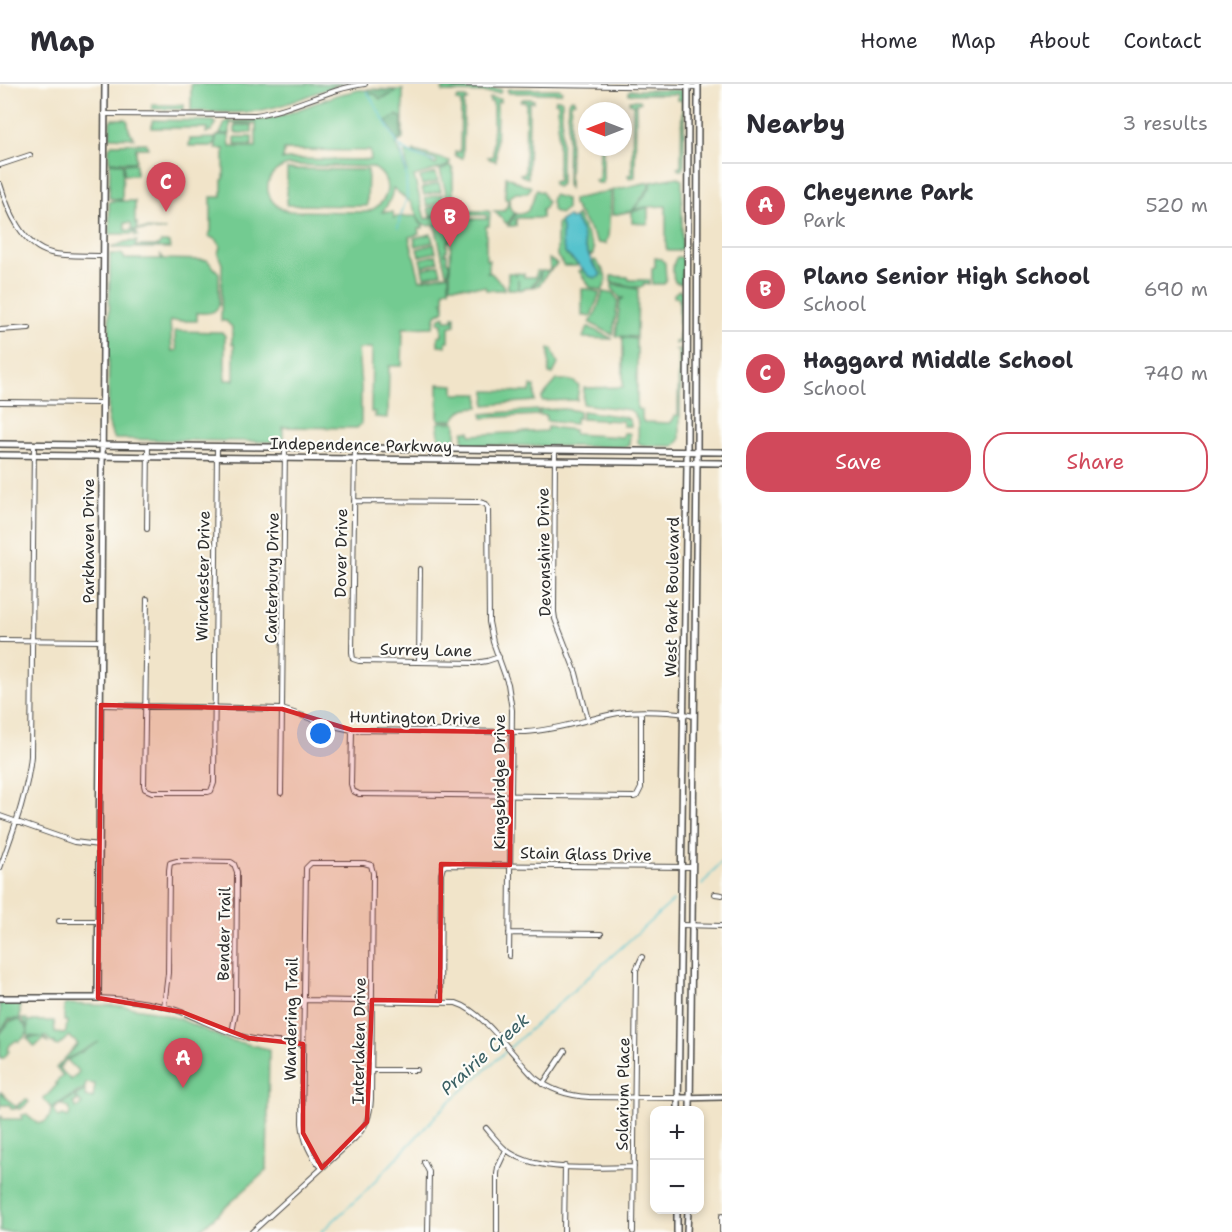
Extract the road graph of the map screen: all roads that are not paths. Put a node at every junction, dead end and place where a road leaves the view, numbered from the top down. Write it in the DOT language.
graph roads {
  1 [pos="105,84"];
  2 [pos="365,84"];
  3 [pos="451,84"];
  4 [pos="688,85"];
  5 [pos="698,85"];
  6 [pos="104,114"];
  7 [pos="30,154"];
  8 [pos="0,165"];
  9 [pos="0,184"];
  10 [pos="104,256"];
  11 [pos="29,328"];
  12 [pos="0,330"];
  13 [pos="0,402"];
  14 [pos="103,403"];
  15 [pos="0,444"];
  16 [pos="34,445"];
  17 [pos="103,445"];
  18 [pos="148,446"];
  19 [pos="217,446"];
  20 [pos="285,447"];
  21 [pos="354,447"];
  22 [pos="555,451"];
  23 [pos="634,451"];
  24 [pos="687,452"];
  25 [pos="698,452"];
  26 [pos="722,452"];
  27 [pos="0,454"];
  28 [pos="34,455"];
  29 [pos="102,456"];
  30 [pos="148,456"];
  31 [pos="217,457"];
  32 [pos="285,458"];
  33 [pos="354,459"];
  34 [pos="555,461"];
  35 [pos="634,462"];
  36 [pos="687,463"];
  37 [pos="697,463"];
  38 [pos="722,463"];
  39 [pos="354,501"];
  40 [pos="147,529"];
  41 [pos="420,569"];
  42 [pos="147,599"];
  43 [pos="0,640"];
  44 [pos="32,641"];
  45 [pos="101,641"];
  46 [pos="499,657"];
  47 [pos="353,659"];
  48 [pos="419,662"];
  49 [pos="101,705"];
  50 [pos="145,706"];
  51 [pos="214,707"];
  52 [pos="282,709"];
  53 [pos="641,712"];
  54 [pos="684,713"];
  55 [pos="694,716"];
  56 [pos="588,720"];
  57 [pos="352,730"];
  58 [pos="512,732"];
  59 [pos="281,793"];
  60 [pos="511,796"];
  61 [pos="0,816"];
  62 [pos="16,821"];
  63 [pos="100,845"];
  64 [pos="308,864"];
  65 [pos="510,865"];
  66 [pos="682,867"];
  67 [pos="692,867"];
  68 [pos="0,868"];
  69 [pos="715,894"];
  70 [pos="722,895"];
  71 [pos="59,921"];
  72 [pos="99,921"];
  73 [pos="680,925"];
  74 [pos="691,926"];
  75 [pos="722,926"];
  76 [pos="509,933"];
  77 [pos="601,934"];
  78 [pos="509,956"];
  79 [pos="642,957"];
  80 [pos="0,998"];
  81 [pos="98,998"];
  82 [pos="304,1000"];
  83 [pos="372,1000"];
  84 [pos="440,1001"];
  85 [pos="164,1007"];
  86 [pos="232,1033"];
  87 [pos="303,1044"];
  88 [pos="565,1051"];
  89 [pos="371,1070"];
  90 [pos="417,1070"];
  91 [pos="543,1084"];
  92 [pos="722,1096"];
  93 [pos="635,1097"];
  94 [pos="678,1098"];
  95 [pos="690,1098"];
  96 [pos="678,1106"];
  97 [pos="690,1106"];
  98 [pos="486,1128"];
  99 [pos="506,1150"];
  100 [pos="424,1162"];
  101 [pos="565,1166"];
  102 [pos="634,1167"];
  103 [pos="322,1168"];
  104 [pos="677,1214"];
  105 [pos="688,1214"];
  106 [pos="722,1215"];
  107 [pos="252,1232"];
  108 [pos="428,1232"];
  109 [pos="497,1232"];
  110 [pos="564,1232"];
  111 [pos="633,1232"];
  112 [pos="677,1232"];
  113 [pos="687,1232"];
  114 [pos="722,1232"];
  1 -- 6 [label="main road, Parkhaven Drive"];
  2 -- 6 [label="street"];
  3 -- 4 [label="street"];
  4 -- 5 [label="street"];
  4 -- 24 [label="main road, West Park Boulevard"];
  5 -- 25 [label="main road, West Park Boulevard"];
  6 -- 10 [label="main road, Parkhaven Drive"];
  7 -- 8 [label="street"];
  9 -- 10 [label="street"];
  10 -- 14 [label="main road, Parkhaven Drive"];
  11 -- 12 [label="street"];
  13 -- 14 [label="street"];
  14 -- 17 [label="main road, Parkhaven Drive"];
  15 -- 16 [label="main road, Independence Parkway"];
  16 -- 17 [label="main road, Independence Parkway"];
  16 -- 28 [label="street"];
  17 -- 18 [label="main road, Independence Parkway"];
  17 -- 29 [label="main road, Parkhaven Drive"];
  18 -- 19 [label="main road, Independence Parkway"];
  18 -- 30 [label="street"];
  19 -- 20 [label="main road, Independence Parkway"];
  19 -- 31 [label="street, Winchester Drive"];
  20 -- 21 [label="main road, Independence Parkway"];
  20 -- 32 [label="street, Canterbury Drive"];
  21 -- 22 [label="main road, Independence Parkway"];
  21 -- 33 [label="street, Dover Drive"];
  22 -- 23 [label="main road, Independence Parkway"];
  22 -- 34 [label="street, Devonshire Drive"];
  23 -- 24 [label="main road, Independence Parkway"];
  23 -- 35 [label="main road"];
  24 -- 25 [label="main road, Independence Parkway"];
  24 -- 36 [label="main road, West Park Boulevard"];
  25 -- 26 [label="main road, Independence Parkway"];
  25 -- 37 [label="main road, West Park Boulevard"];
  27 -- 28 [label="main road, Independence Parkway"];
  28 -- 29 [label="main road, Independence Parkway"];
  28 -- 44 [label="street"];
  29 -- 30 [label="main road, Independence Parkway"];
  29 -- 45 [label="main road, Parkhaven Drive"];
  30 -- 31 [label="main road, Independence Parkway"];
  30 -- 40 [label="street"];
  31 -- 32 [label="main road, Independence Parkway"];
  31 -- 51 [label="street, Winchester Drive"];
  32 -- 33 [label="main road, Independence Parkway"];
  32 -- 52 [label="street, Canterbury Drive"];
  33 -- 34 [label="main road, Independence Parkway"];
  33 -- 39 [label="street, Dover Drive"];
  34 -- 35 [label="main road, Independence Parkway"];
  34 -- 56 [label="street, Devonshire Drive"];
  35 -- 36 [label="main road, Independence Parkway"];
  36 -- 37 [label="main road, Independence Parkway"];
  36 -- 54 [label="main road, West Park Boulevard"];
  37 -- 38 [label="main road, Independence Parkway"];
  37 -- 55 [label="main road, West Park Boulevard"];
  39 -- 46 [label="street, Kingsbridge Drive"];
  39 -- 47 [label="street, Dover Drive"];
  41 -- 48 [label="street"];
  42 -- 50 [label="street"];
  43 -- 44 [label="street"];
  44 -- 45 [label="street"];
  44 -- 62 [label="street"];
  45 -- 49 [label="main road, Parkhaven Drive"];
  46 -- 48 [label="street, Surrey Lane"];
  46 -- 58 [label="street, Kingsbridge Drive"];
  47 -- 48 [label="street, Surrey Lane"];
  49 -- 50 [label="street, Huntington Drive"];
  49 -- 63 [label="main road, Parkhaven Drive"];
  50 -- 51 [label="street, Huntington Drive"];
  50 -- 51 [label="street, Winchester Drive"];
  51 -- 52 [label="street, Huntington Drive"];
  52 -- 57 [label="street, Huntington Drive"];
  52 -- 59 [label="street, Canterbury Drive"];
  53 -- 54 [label="street, Huntington Drive"];
  53 -- 56 [label="street, Huntington Drive"];
  53 -- 60 [label="street"];
  54 -- 55 [label="street, Huntington Drive"];
  54 -- 66 [label="main road, West Park Boulevard"];
  55 -- 67 [label="main road, West Park Boulevard"];
  56 -- 58 [label="street, Huntington Drive"];
  57 -- 58 [label="street, Huntington Drive"];
  57 -- 60 [label="street"];
  58 -- 60 [label="street, Kingsbridge Drive"];
  60 -- 65 [label="street, Kingsbridge Drive"];
  61 -- 62 [label="street"];
  62 -- 63 [label="street"];
  62 -- 68 [label="street"];
  63 -- 72 [label="main road, Parkhaven Drive"];
  64 -- 82 [label="street, Wandering Trail"];
  64 -- 83 [label="street, Interlaken Drive"];
  65 -- 66 [label="street, Stain Glass Drive"];
  65 -- 76 [label="street, Kingsbridge Drive"];
  65 -- 84 [label="street, Stain Glass Drive"];
  66 -- 67 [label="street, Stain Glass Drive"];
  66 -- 73 [label="main road, West Park Boulevard"];
  67 -- 74 [label="main road, West Park Boulevard"];
  69 -- 70 [label="street"];
  71 -- 72 [label="street"];
  72 -- 81 [label="main road, Parkhaven Drive"];
  73 -- 74 [label="street"];
  73 -- 94 [label="main road, West Park Boulevard"];
  74 -- 75 [label="street"];
  74 -- 95 [label="main road, West Park Boulevard"];
  76 -- 77 [label="street"];
  76 -- 78 [label="street, Kingsbridge Drive"];
  79 -- 93 [label="street, Solarium Place"];
  80 -- 81 [label="main road"];
  81 -- 85 [label="street"];
  82 -- 83 [label="street"];
  82 -- 87 [label="street, Wandering Trail"];
  83 -- 84 [label="street"];
  83 -- 89 [label="street, Interlaken Drive"];
  84 -- 91 [label="street"];
  85 -- 86 [label="street"];
  85 -- 86 [label="street, Bender Trail"];
  86 -- 87 [label="street"];
  87 -- 103 [label="street, Wandering Trail"];
  88 -- 91 [label="street"];
  89 -- 90 [label="street"];
  89 -- 103 [label="street, Interlaken Drive"];
  91 -- 93 [label="street"];
  92 -- 95 [label="main road"];
  93 -- 94 [label="street"];
  93 -- 102 [label="street, Solarium Place"];
  94 -- 95 [label="main road"];
  94 -- 96 [label="main road, West Park Boulevard"];
  95 -- 97 [label="main road, West Park Boulevard"];
  98 -- 99 [label="street"];
  99 -- 101 [label="street"];
  99 -- 109 [label="street"];
  100 -- 108 [label="street"];
  101 -- 102 [label="street"];
  101 -- 110 [label="street"];
  102 -- 111 [label="street, Solarium Place"];
  103 -- 107 [label="street, Interlaken Drive"];
  104 -- 112 [label="main road"];
  105 -- 113 [label="main road"];
  106 -- 114 [label="street"];
}
